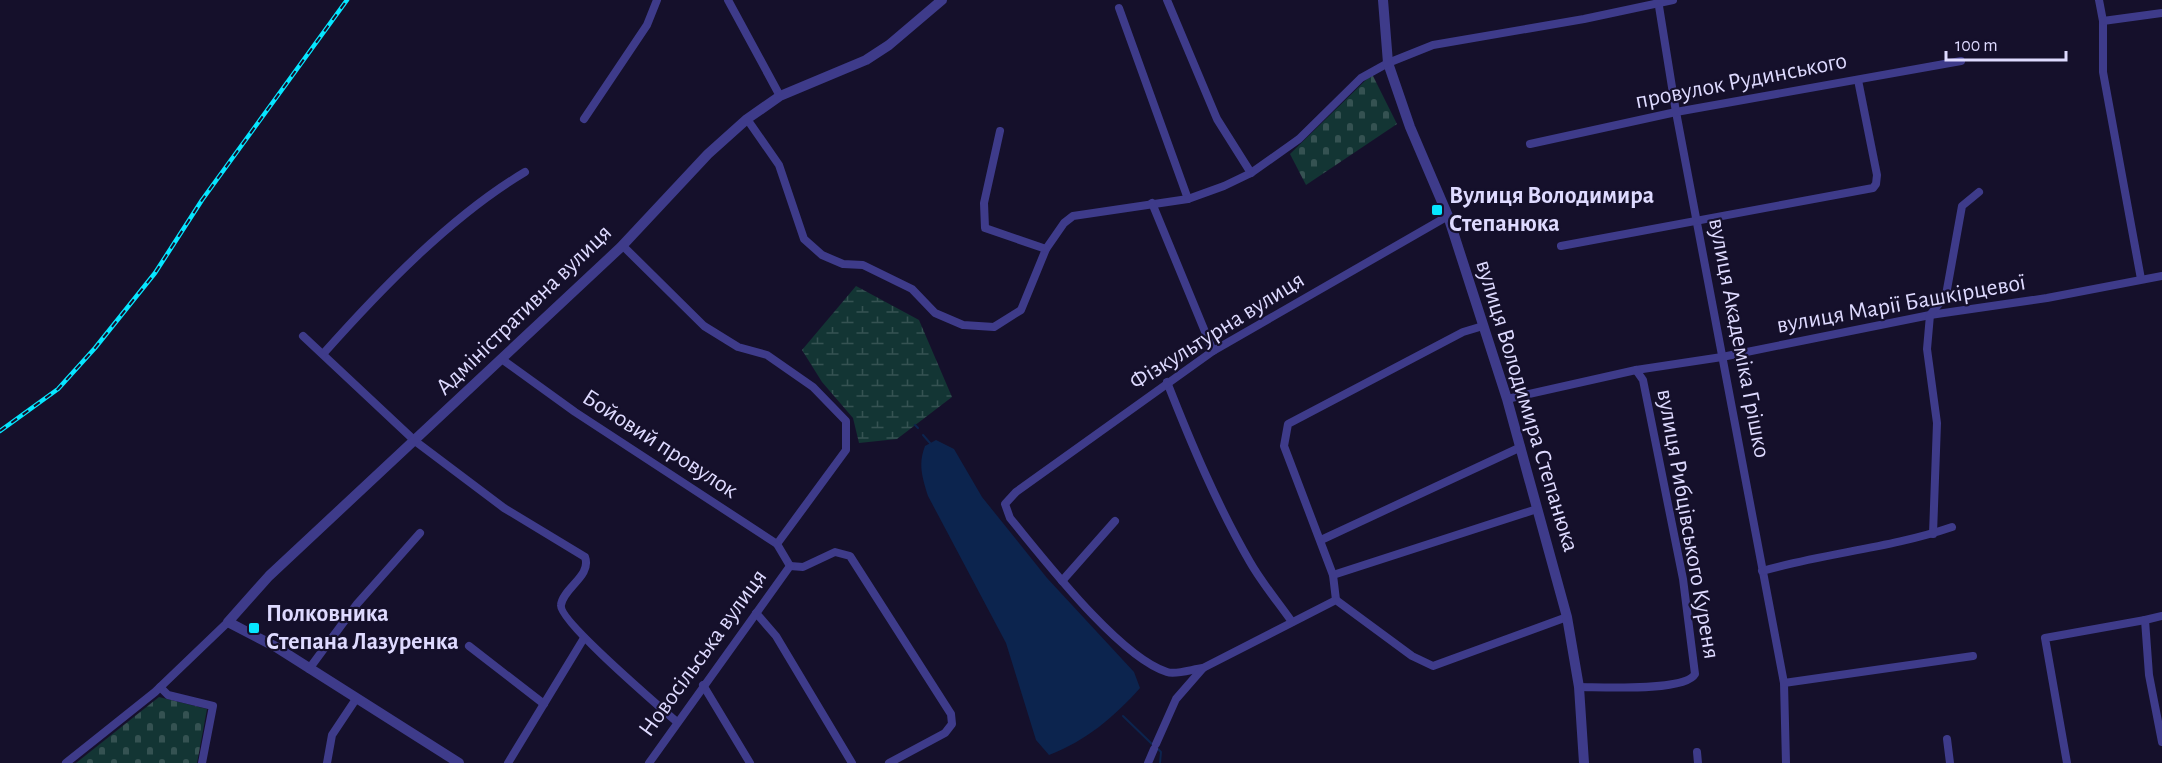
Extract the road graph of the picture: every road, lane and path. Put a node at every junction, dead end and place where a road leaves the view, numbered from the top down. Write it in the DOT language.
graph roads {
  1 [pos="657,0"];
  2 [pos="728,0"];
  3 [pos="1167,0"];
  4 [pos="1383,0"];
  5 [pos="1673,0"];
  6 [pos="2098,0"];
  7 [pos="941,1"];
  8 [pos="1658,1"];
  9 [pos="1119,8"];
  10 [pos="2162,13"];
  11 [pos="2103,21"];
  12 [pos="1961,61"];
  13 [pos="1388,63"];
  14 [pos="1858,80"];
  15 [pos="780,96"];
  16 [pos="1676,112"];
  17 [pos="584,119"];
  18 [pos="747,119"];
  19 [pos="1000,131"];
  20 [pos="1530,144"];
  21 [pos="525,172"];
  22 [pos="1251,173"];
  23 [pos="1979,192"];
  24 [pos="1188,199"];
  25 [pos="1152,203"];
  26 [pos="1448,216"];
  27 [pos="1698,221"];
  28 [pos="622,245"];
  29 [pos="1561,246"];
  30 [pos="1046,249"];
  31 [pos="2162,276"];
  32 [pos="2141,279"];
  33 [pos="1930,315"];
  34 [pos="1483,326"];
  35 [pos="303,336"];
  36 [pos="1213,351"];
  37 [pos="323,354"];
  38 [pos="1722,357"];
  39 [pos="503,360"];
  40 [pos="1635,370"];
  41 [pos="1167,382"];
  42 [pos="1507,399"];
  43 [pos="416,441"];
  44 [pos="1521,447"];
  45 [pos="1537,509"];
  46 [pos="1115,521"];
  47 [pos="1952,527"];
  48 [pos="420,533"];
  49 [pos="1933,534"];
  50 [pos="1321,540"];
  51 [pos="777,544"];
  52 [pos="790,566"];
  53 [pos="1762,572"];
  54 [pos="1333,575"];
  55 [pos="1062,581"];
  56 [pos="1336,600"];
  57 [pos="756,613"];
  58 [pos="2162,616"];
  59 [pos="1567,617"];
  60 [pos="2145,620"];
  61 [pos="228,622"];
  62 [pos="1292,622"];
  63 [pos="584,638"];
  64 [pos="469,646"];
  65 [pos="1973,656"];
  66 [pos="1203,668"];
  67 [pos="309,669"];
  68 [pos="1784,683"];
  69 [pos="703,685"];
  70 [pos="160,687"];
  71 [pos="1579,687"];
  72 [pos="356,699"];
  73 [pos="544,704"];
  74 [pos="677,723"];
  75 [pos="1947,740"];
  76 [pos="2162,742"];
  77 [pos="1697,752"];
  78 [pos="654,760"];
  79 [pos="66,763"];
  80 [pos="202,763"];
  81 [pos="327,763"];
  82 [pos="459,763"];
  83 [pos="508,763"];
  84 [pos="750,763"];
  85 [pos="852,763"];
  86 [pos="889,763"];
  87 [pos="1148,763"];
  88 [pos="1584,763"];
  89 [pos="1698,763"];
  90 [pos="1786,763"];
  91 [pos="1950,763"];
  92 [pos="2067,763"];
  1 -- 17 [label="street"];
  2 -- 15 [label="street"];
  3 -- 22 [label="street"];
  4 -- 13 [label="street, вулиця Володимира Степанюка"];
  5 -- 8 [label="street"];
  6 -- 11 [label="street"];
  7 -- 15 [label="street, Адміністративна вулиця"];
  8 -- 13 [label="street"];
  8 -- 16 [label="street, вулиця Академіка Грішко"];
  9 -- 24 [label="street"];
  10 -- 11 [label="street"];
  11 -- 32 [label="street"];
  12 -- 14 [label="street, провулок Рудинського"];
  13 -- 22 [label="street"];
  13 -- 26 [label="street, вулиця Володимира Степанюка"];
  14 -- 16 [label="street, провулок Рудинського"];
  14 -- 27 [label="street"];
  15 -- 18 [label="street, Адміністративна вулиця"];
  16 -- 20 [label="street, провулок Рудинського"];
  16 -- 27 [label="street, вулиця Академіка Грішко"];
  18 -- 28 [label="street, Адміністративна вулиця"];
  18 -- 30 [label="street"];
  19 -- 30 [label="street"];
  21 -- 37 [label="street"];
  22 -- 24 [label="street"];
  23 -- 33 [label="street"];
  24 -- 25 [label="street"];
  25 -- 30 [label="street"];
  25 -- 36 [label="street"];
  26 -- 34 [label="street, вулиця Володимира Степанюка"];
  26 -- 36 [label="street, Фізкультурна вулиця"];
  27 -- 29 [label="street"];
  27 -- 38 [label="street, вулиця Академіка Грішко"];
  28 -- 39 [label="street, Адміністративна вулиця"];
  28 -- 51 [label="street"];
  31 -- 32 [label="street, вулиця Марії Башкірцевої"];
  32 -- 33 [label="street, вулиця Марії Башкірцевої"];
  33 -- 38 [label="street, вулиця Марії Башкірцевої"];
  33 -- 49 [label="street"];
  34 -- 42 [label="street, вулиця Володимира Степанюка"];
  34 -- 50 [label="street"];
  35 -- 37 [label="street"];
  36 -- 41 [label="street, Фізкультурна вулиця"];
  37 -- 43 [label="street"];
  38 -- 40 [label="street, вулиця Марії Башкірцевої"];
  38 -- 53 [label="street, вулиця Академіка Грішко"];
  39 -- 43 [label="street, Адміністративна вулиця"];
  39 -- 51 [label="street, Бойовий провулок"];
  40 -- 42 [label="street, вулиця Марії Башкірцевої"];
  40 -- 71 [label="street, вулиця Рибцівського Куреня"];
  41 -- 55 [label="street, Фізкультурна вулиця"];
  41 -- 62 [label="street"];
  42 -- 44 [label="street, вулиця Володимира Степанюка"];
  43 -- 61 [label="street, Адміністративна вулиця"];
  43 -- 63 [label="street"];
  44 -- 45 [label="street, вулиця Володимира Степанюка"];
  44 -- 50 [label="street"];
  45 -- 54 [label="street"];
  45 -- 59 [label="street, вулиця Володимира Степанюка"];
  46 -- 55 [label="street"];
  47 -- 49 [label="street"];
  48 -- 67 [label="street"];
  49 -- 53 [label="street"];
  50 -- 54 [label="street"];
  51 -- 52 [label="street, Бойовий провулок"];
  52 -- 57 [label="street, Новосільська вулиця"];
  52 -- 86 [label="street"];
  53 -- 68 [label="street, вулиця Академіка Грішко"];
  54 -- 56 [label="street"];
  55 -- 66 [label="street"];
  56 -- 59 [label="street"];
  56 -- 62 [label="street"];
  57 -- 69 [label="street, Новосільська вулиця"];
  57 -- 85 [label="street"];
  58 -- 60 [label="street"];
  59 -- 71 [label="street, вулиця Володимира Степанюка"];
  60 -- 76 [label="street"];
  60 -- 92 [label="street"];
  61 -- 67 [label="street"];
  61 -- 70 [label="street, Адміністративна вулиця"];
  62 -- 66 [label="street"];
  63 -- 73 [label="street"];
  63 -- 74 [label="street"];
  64 -- 73 [label="street"];
  65 -- 68 [label="street"];
  66 -- 87 [label="street"];
  67 -- 72 [label="street"];
  68 -- 90 [label="street, вулиця Академіка Грішко"];
  69 -- 74 [label="street, Новосільська вулиця"];
  69 -- 84 [label="street"];
  70 -- 79 [label="street, Адміністративна вулиця"];
  70 -- 80 [label="street"];
  71 -- 88 [label="street, вулиця Володимира Степанюка"];
  72 -- 81 [label="street"];
  72 -- 82 [label="street"];
  73 -- 83 [label="street"];
  74 -- 78 [label="street, Новосільська вулиця"];
  75 -- 91 [label="street"];
  77 -- 89 [label="street"];
}
